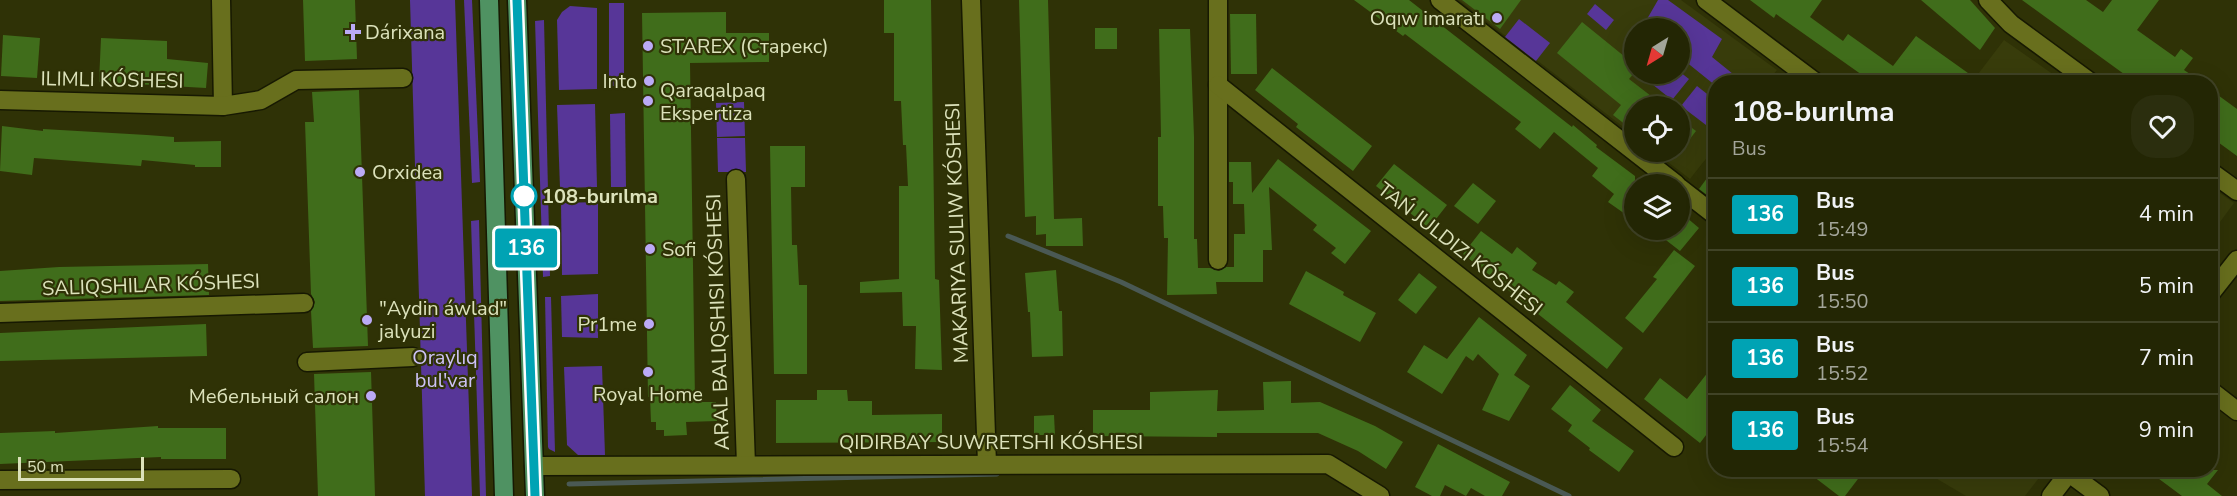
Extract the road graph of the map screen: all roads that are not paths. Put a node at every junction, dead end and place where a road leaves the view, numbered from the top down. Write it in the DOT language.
graph roads {
  1 [pos="221,0"];
  2 [pos="489,0"];
  3 [pos="517,0"];
  4 [pos="971,0"];
  5 [pos="1218,0"];
  6 [pos="1440,0"];
  7 [pos="1706,0"];
  8 [pos="1988,0"];
  9 [pos="1806,75"];
  10 [pos="2080,75"];
  11 [pos="403,78"];
  12 [pos="1218,86"];
  13 [pos="0,100"];
  14 [pos="223,106"];
  15 [pos="1663,174"];
  16 [pos="2218,177"];
  17 [pos="736,178"];
  18 [pos="2237,191"];
  19 [pos="1690,196"];
  20 [pos="1708,210"];
  21 [pos="1218,260"];
  22 [pos="2237,260"];
  23 [pos="2218,284"];
  24 [pos="304,303"];
  25 [pos="0,313"];
  26 [pos="413,357"];
  27 [pos="307,362"];
  28 [pos="2218,396"];
  29 [pos="2237,411"];
  30 [pos="1674,447"];
  31 [pos="987,464"];
  32 [pos="746,465"];
  33 [pos="534,466"];
  34 [pos="2065,477"];
  35 [pos="2077,477"];
  36 [pos="231,479"];
  37 [pos="0,480"];
  38 [pos="504,496"];
  39 [pos="535,496"];
  40 [pos="1380,496"];
  41 [pos="2051,496"];
  42 [pos="2100,496"];
  1 -- 14 [label="street"];
  2 -- 38 [label="main road"];
  3 -- 33 [label="main road"];
  4 -- 31 [label="street"];
  5 -- 12 [label="street"];
  6 -- 15 [label="street"];
  7 -- 9 [label="street"];
  8 -- 10 [label="street"];
  11 -- 14 [label="street, ILIMLI KÓSHESI"];
  12 -- 21 [label="street"];
  12 -- 30 [label="street"];
  13 -- 14 [label="street, ILIMLI KÓSHESI"];
  16 -- 18 [label="street"];
  17 -- 32 [label="street"];
  19 -- 20 [label="street"];
  22 -- 23 [label="street"];
  24 -- 25 [label="street"];
  26 -- 27 [label="street"];
  28 -- 29 [label="street"];
  31 -- 32 [label="street"];
  31 -- 40 [label="street"];
  32 -- 33 [label="street"];
  33 -- 39 [label="main road"];
  34 -- 41 [label="street"];
  35 -- 42 [label="street"];
  36 -- 37 [label="street"];
}
